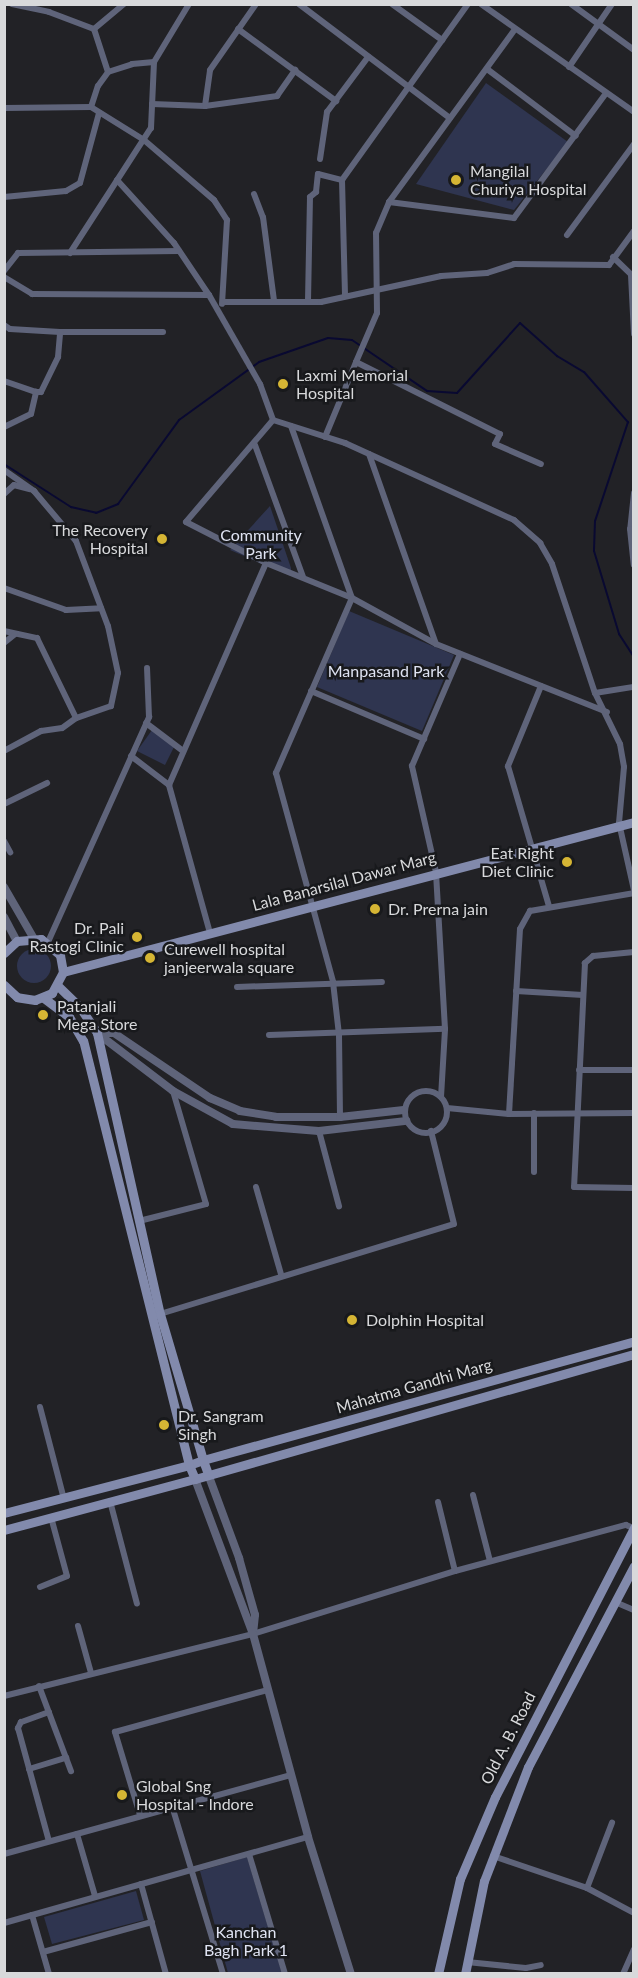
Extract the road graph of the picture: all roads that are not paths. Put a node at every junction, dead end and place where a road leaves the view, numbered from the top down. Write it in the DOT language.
graph roads {
  1 [pos="12,4"];
  2 [pos="124,4"];
  3 [pos="189,4"];
  4 [pos="256,4"];
  5 [pos="298,4"];
  6 [pos="392,4"];
  7 [pos="468,4"];
  8 [pos="481,4"];
  9 [pos="571,4"];
  10 [pos="612,4"];
  11 [pos="598,24"];
  12 [pos="94,28"];
  13 [pos="238,29"];
  14 [pos="515,29"];
  15 [pos="442,39"];
  16 [pos="633,50"];
  17 [pos="368,57"];
  18 [pos="154,62"];
  19 [pos="569,67"];
  20 [pos="487,69"];
  21 [pos="295,70"];
  22 [pos="108,72"];
  23 [pos="409,88"];
  24 [pos="606,93"];
  25 [pos="336,101"];
  26 [pos="152,104"];
  27 [pos="205,106"];
  28 [pos="91,107"];
  29 [pos="4,108"];
  30 [pos="633,112"];
  31 [pos="99,113"];
  32 [pos="450,118"];
  33 [pos="576,136"];
  34 [pos="144,140"];
  35 [pos="633,144"];
  36 [pos="320,159"];
  37 [pos="117,180"];
  38 [pos="342,180"];
  39 [pos="254,194"];
  40 [pos="4,197"];
  41 [pos="389,202"];
  42 [pos="633,231"];
  43 [pos="567,236"];
  44 [pos="179,251"];
  45 [pos="70,253"];
  46 [pos="613,257"];
  47 [pos="4,271"];
  48 [pos="632,276"];
  49 [pos="4,277"];
  50 [pos="377,289"];
  51 [pos="209,295"];
  52 [pos="345,295"];
  53 [pos="274,301"];
  54 [pos="308,301"];
  55 [pos="225,302"];
  56 [pos="216,308"];
  57 [pos="4,325"];
  58 [pos="60,332"];
  59 [pos="164,332"];
  60 [pos="633,334"];
  61 [pos="357,360"];
  62 [pos="4,381"];
  63 [pos="36,392"];
  64 [pos="273,420"];
  65 [pos="291,426"];
  66 [pos="4,427"];
  67 [pos="325,436"];
  68 [pos="255,445"];
  69 [pos="369,454"];
  70 [pos="541,464"];
  71 [pos="4,470"];
  72 [pos="34,491"];
  73 [pos="633,493"];
  74 [pos="4,494"];
  75 [pos="632,555"];
  76 [pos="266,563"];
  77 [pos="633,566"];
  78 [pos="303,577"];
  79 [pos="4,588"];
  80 [pos="352,598"];
  81 [pos="101,608"];
  82 [pos="4,631"];
  83 [pos="15,634"];
  84 [pos="4,643"];
  85 [pos="436,644"];
  86 [pos="460,654"];
  87 [pos="147,668"];
  88 [pos="541,686"];
  89 [pos="633,687"];
  90 [pos="311,691"];
  91 [pos="595,693"];
  92 [pos="607,712"];
  93 [pos="76,718"];
  94 [pos="146,723"];
  95 [pos="424,739"];
  96 [pos="4,751"];
  97 [pos="183,751"];
  98 [pos="131,756"];
  99 [pos="47,783"];
  100 [pos="169,785"];
  101 [pos="4,804"];
  102 [pos="633,822"];
  103 [pos="619,823"];
  104 [pos="4,842"];
  105 [pos="532,846"];
  106 [pos="10,852"];
  107 [pos="436,872"];
  108 [pos="4,887"];
  109 [pos="633,891"];
  110 [pos="311,905"];
  111 [pos="549,906"];
  112 [pos="4,917"];
  113 [pos="210,933"];
  114 [pos="33,937"];
  115 [pos="17,940"];
  116 [pos="48,942"];
  117 [pos="633,952"];
  118 [pos="4,953"];
  119 [pos="63,972"];
  120 [pos="333,982"];
  121 [pos="382,982"];
  122 [pos="4,985"];
  123 [pos="58,986"];
  124 [pos="237,987"];
  125 [pos="516,991"];
  126 [pos="583,995"];
  127 [pos="44,998"];
  128 [pos="445,1029"];
  129 [pos="97,1033"];
  130 [pos="269,1035"];
  131 [pos="339,1035"];
  132 [pos="83,1041"];
  133 [pos="579,1070"];
  134 [pos="633,1070"];
  135 [pos="173,1091"];
  136 [pos="441,1096"];
  137 [pos="447,1108"];
  138 [pos="405,1110"];
  139 [pos="577,1110"];
  140 [pos="534,1113"];
  141 [pos="633,1113"];
  142 [pos="509,1114"];
  143 [pos="340,1117"];
  144 [pos="406,1121"];
  145 [pos="319,1131"];
  146 [pos="431,1131"];
  147 [pos="534,1172"];
  148 [pos="256,1187"];
  149 [pos="633,1188"];
  150 [pos="339,1206"];
  151 [pos="139,1221"];
  152 [pos="281,1274"];
  153 [pos="160,1314"];
  154 [pos="633,1341"];
  155 [pos="633,1354"];
  156 [pos="40,1407"];
  157 [pos="203,1460"];
  158 [pos="189,1465"];
  159 [pos="208,1474"];
  160 [pos="195,1479"];
  161 [pos="473,1495"];
  162 [pos="64,1499"];
  163 [pos="110,1501"];
  164 [pos="438,1502"];
  165 [pos="4,1514"];
  166 [pos="51,1517"];
  167 [pos="633,1528"];
  168 [pos="4,1530"];
  169 [pos="490,1562"];
  170 [pos="633,1566"];
  171 [pos="455,1571"];
  172 [pos="40,1587"];
  173 [pos="615,1602"];
  174 [pos="137,1604"];
  175 [pos="633,1610"];
  176 [pos="78,1626"];
  177 [pos="253,1634"];
  178 [pos="91,1673"];
  179 [pos="39,1686"];
  180 [pos="268,1690"];
  181 [pos="4,1696"];
  182 [pos="49,1712"];
  183 [pos="66,1758"];
  184 [pos="29,1769"];
  185 [pos="71,1771"];
  186 [pos="291,1775"];
  187 [pos="172,1806"];
  188 [pos="140,1815"];
  189 [pos="612,1823"];
  190 [pos="77,1834"];
  191 [pos="308,1837"];
  192 [pos="49,1841"];
  193 [pos="4,1854"];
  194 [pos="249,1854"];
  195 [pos="493,1856"];
  196 [pos="191,1868"];
  197 [pos="141,1884"];
  198 [pos="587,1888"];
  199 [pos="95,1896"];
  200 [pos="633,1913"];
  201 [pos="32,1915"];
  202 [pos="152,1922"];
  203 [pos="4,1923"];
  204 [pos="633,1949"];
  205 [pos="43,1952"];
  206 [pos="467,1962"];
  207 [pos="541,1965"];
  208 [pos="50,1974"];
  209 [pos="166,1974"];
  210 [pos="223,1974"];
  211 [pos="285,1974"];
  212 [pos="351,1974"];
  213 [pos="438,1974"];
  214 [pos="465,1974"];
  215 [pos="622,1974"];
  1 -- 12 [label="street"];
  2 -- 12 [label="street"];
  3 -- 18 [label="street"];
  4 -- 13 [label="street"];
  5 -- 17 [label="street"];
  6 -- 15 [label="street"];
  7 -- 15 [label="street"];
  8 -- 14 [label="street"];
  9 -- 11 [label="street"];
  10 -- 11 [label="street"];
  11 -- 16 [label="street"];
  11 -- 19 [label="street"];
  12 -- 22 [label="street"];
  13 -- 21 [label="street"];
  13 -- 27 [label="street"];
  14 -- 19 [label="street"];
  14 -- 20 [label="street"];
  15 -- 23 [label="street"];
  17 -- 23 [label="street"];
  17 -- 25 [label="street"];
  18 -- 22 [label="street"];
  18 -- 26 [label="street"];
  19 -- 24 [label="street"];
  20 -- 32 [label="street"];
  20 -- 33 [label="street"];
  21 -- 25 [label="street"];
  21 -- 27 [label="street"];
  22 -- 28 [label="street"];
  23 -- 32 [label="street"];
  23 -- 38 [label="street"];
  24 -- 30 [label="street"];
  24 -- 33 [label="street"];
  25 -- 36 [label="street"];
  26 -- 27 [label="street"];
  26 -- 34 [label="street"];
  28 -- 29 [label="street"];
  28 -- 31 [label="street"];
  31 -- 34 [label="street"];
  31 -- 40 [label="street"];
  32 -- 41 [label="street"];
  33 -- 41 [label="street"];
  34 -- 37 [label="street"];
  34 -- 55 [label="street"];
  35 -- 43 [label="street"];
  37 -- 44 [label="street"];
  37 -- 45 [label="street"];
  38 -- 52 [label="street"];
  38 -- 54 [label="street"];
  39 -- 53 [label="street"];
  41 -- 50 [label="street"];
  42 -- 46 [label="street"];
  44 -- 45 [label="street"];
  44 -- 51 [label="street"];
  45 -- 47 [label="street"];
  46 -- 48 [label="street"];
  46 -- 50 [label="street"];
  48 -- 60 [label="street"];
  49 -- 51 [label="street"];
  50 -- 52 [label="street"];
  50 -- 61 [label="street"];
  51 -- 56 [label="street"];
  52 -- 54 [label="street"];
  53 -- 54 [label="street"];
  53 -- 55 [label="street"];
  55 -- 56 [label="street"];
  56 -- 64 [label="street"];
  57 -- 58 [label="street"];
  58 -- 59 [label="street"];
  58 -- 63 [label="street"];
  61 -- 67 [label="street"];
  61 -- 70 [label="street"];
  62 -- 63 [label="street"];
  63 -- 66 [label="street"];
  64 -- 65 [label="street"];
  64 -- 68 [label="street"];
  65 -- 67 [label="street"];
  65 -- 80 [label="street"];
  67 -- 69 [label="street"];
  68 -- 76 [label="street"];
  68 -- 78 [label="street"];
  69 -- 85 [label="street"];
  69 -- 91 [label="street"];
  71 -- 72 [label="street"];
  72 -- 74 [label="street"];
  72 -- 81 [label="street"];
  73 -- 75 [label="street"];
  75 -- 77 [label="street"];
  76 -- 78 [label="street"];
  76 -- 97 [label="street"];
  78 -- 80 [label="street"];
  79 -- 81 [label="street"];
  80 -- 85 [label="street"];
  80 -- 90 [label="street"];
  81 -- 93 [label="street"];
  82 -- 83 [label="street"];
  83 -- 84 [label="street"];
  83 -- 93 [label="street"];
  85 -- 86 [label="street"];
  86 -- 88 [label="street"];
  86 -- 95 [label="street"];
  87 -- 94 [label="street"];
  88 -- 92 [label="street"];
  88 -- 105 [label="street"];
  89 -- 91 [label="street"];
  90 -- 95 [label="street"];
  90 -- 110 [label="street"];
  91 -- 92 [label="street"];
  92 -- 103 [label="street"];
  93 -- 96 [label="street"];
  94 -- 97 [label="street"];
  94 -- 98 [label="street"];
  95 -- 107 [label="street"];
  97 -- 100 [label="street"];
  98 -- 100 [label="street"];
  98 -- 116 [label="street"];
  99 -- 101 [label="street"];
  100 -- 113 [label="street"];
  102 -- 103 [label="main road, Lala Banarsilal Dawar Marg"];
  103 -- 105 [label="main road, Lala Banarsilal Dawar Marg"];
  103 -- 109 [label="street"];
  104 -- 106 [label="street"];
  105 -- 107 [label="main road, Lala Banarsilal Dawar Marg"];
  105 -- 111 [label="street"];
  107 -- 110 [label="main road, Lala Banarsilal Dawar Marg"];
  107 -- 128 [label="street"];
  108 -- 114 [label="street"];
  109 -- 111 [label="street"];
  110 -- 113 [label="main road, Lala Banarsilal Dawar Marg"];
  110 -- 120 [label="street"];
  111 -- 125 [label="street"];
  112 -- 115 [label="street"];
  113 -- 119 [label="main road, Lala Banarsilal Dawar Marg"];
  114 -- 115 [label="main road"];
  114 -- 116 [label="main road"];
  115 -- 118 [label="main road"];
  116 -- 119 [label="main road"];
  117 -- 126 [label="street"];
  119 -- 123 [label="main road"];
  120 -- 121 [label="street"];
  120 -- 124 [label="street"];
  120 -- 131 [label="street"];
  122 -- 127 [label="main road"];
  123 -- 127 [label="main road"];
  123 -- 129 [label="main road"];
  125 -- 126 [label="street"];
  125 -- 142 [label="street"];
  126 -- 133 [label="street"];
  127 -- 132 [label="main road"];
  128 -- 131 [label="street"];
  128 -- 136 [label="street"];
  129 -- 132 [label="street"];
  129 -- 135 [label="street"];
  129 -- 143 [label="street"];
  129 -- 151 [label="main road"];
  130 -- 131 [label="street"];
  131 -- 143 [label="street"];
  132 -- 158 [label="main road"];
  133 -- 134 [label="street"];
  133 -- 139 [label="street"];
  135 -- 145 [label="street"];
  135 -- 151 [label="street"];
  136 -- 137 [label="street"];
  136 -- 138 [label="street"];
  137 -- 142 [label="street"];
  137 -- 146 [label="street"];
  138 -- 143 [label="street"];
  138 -- 144 [label="street"];
  139 -- 140 [label="street"];
  139 -- 141 [label="street"];
  139 -- 149 [label="street"];
  140 -- 142 [label="street"];
  140 -- 147 [label="street"];
  144 -- 145 [label="street"];
  144 -- 146 [label="street"];
  145 -- 150 [label="street"];
  146 -- 152 [label="street"];
  148 -- 152 [label="street"];
  151 -- 153 [label="main road"];
  152 -- 153 [label="street"];
  153 -- 157 [label="main road"];
  154 -- 157 [label="main road, Mahatma Gandhi Marg"];
  155 -- 159 [label="main road, Mahatma Gandhi Marg"];
  156 -- 162 [label="street"];
  157 -- 158 [label="main road, Mahatma Gandhi Marg"];
  157 -- 159 [label="main road"];
  158 -- 160 [label="main road"];
  158 -- 162 [label="main road"];
  159 -- 160 [label="main road, Mahatma Gandhi Marg"];
  159 -- 177 [label="street"];
  160 -- 163 [label="main road"];
  160 -- 177 [label="street"];
  161 -- 169 [label="street"];
  162 -- 165 [label="main road"];
  163 -- 166 [label="main road"];
  163 -- 174 [label="street"];
  164 -- 171 [label="street"];
  166 -- 168 [label="main road"];
  166 -- 172 [label="street"];
  167 -- 169 [label="street"];
  167 -- 213 [label="main road, Old A. B. Road"];
  169 -- 171 [label="street"];
  170 -- 173 [label="main road, Old A. B. Road"];
  171 -- 177 [label="street"];
  173 -- 175 [label="street"];
  173 -- 195 [label="main road, Old A. B. Road"];
  176 -- 178 [label="street"];
  177 -- 178 [label="street"];
  177 -- 180 [label="street"];
  178 -- 179 [label="street"];
  179 -- 181 [label="street"];
  179 -- 182 [label="street"];
  180 -- 186 [label="street"];
  180 -- 188 [label="street"];
  182 -- 183 [label="street"];
  182 -- 184 [label="street"];
  183 -- 184 [label="street"];
  183 -- 185 [label="street"];
  184 -- 192 [label="street"];
  186 -- 187 [label="street"];
  186 -- 191 [label="street"];
  187 -- 188 [label="street"];
  187 -- 196 [label="street"];
  188 -- 190 [label="street"];
  189 -- 198 [label="street"];
  190 -- 192 [label="street"];
  190 -- 199 [label="street"];
  191 -- 194 [label="street"];
  191 -- 212 [label="street"];
  192 -- 193 [label="street"];
  194 -- 196 [label="street"];
  194 -- 211 [label="street"];
  195 -- 198 [label="street"];
  195 -- 206 [label="main road, Old A. B. Road"];
  196 -- 197 [label="street"];
  196 -- 210 [label="street"];
  197 -- 199 [label="street"];
  197 -- 202 [label="street"];
  198 -- 200 [label="street"];
  199 -- 201 [label="street"];
  201 -- 203 [label="street"];
  201 -- 205 [label="street"];
  202 -- 205 [label="street"];
  202 -- 209 [label="street"];
  204 -- 215 [label="street"];
  205 -- 208 [label="street"];
  206 -- 207 [label="street"];
  206 -- 214 [label="main road, Old A. B. Road"];
}
